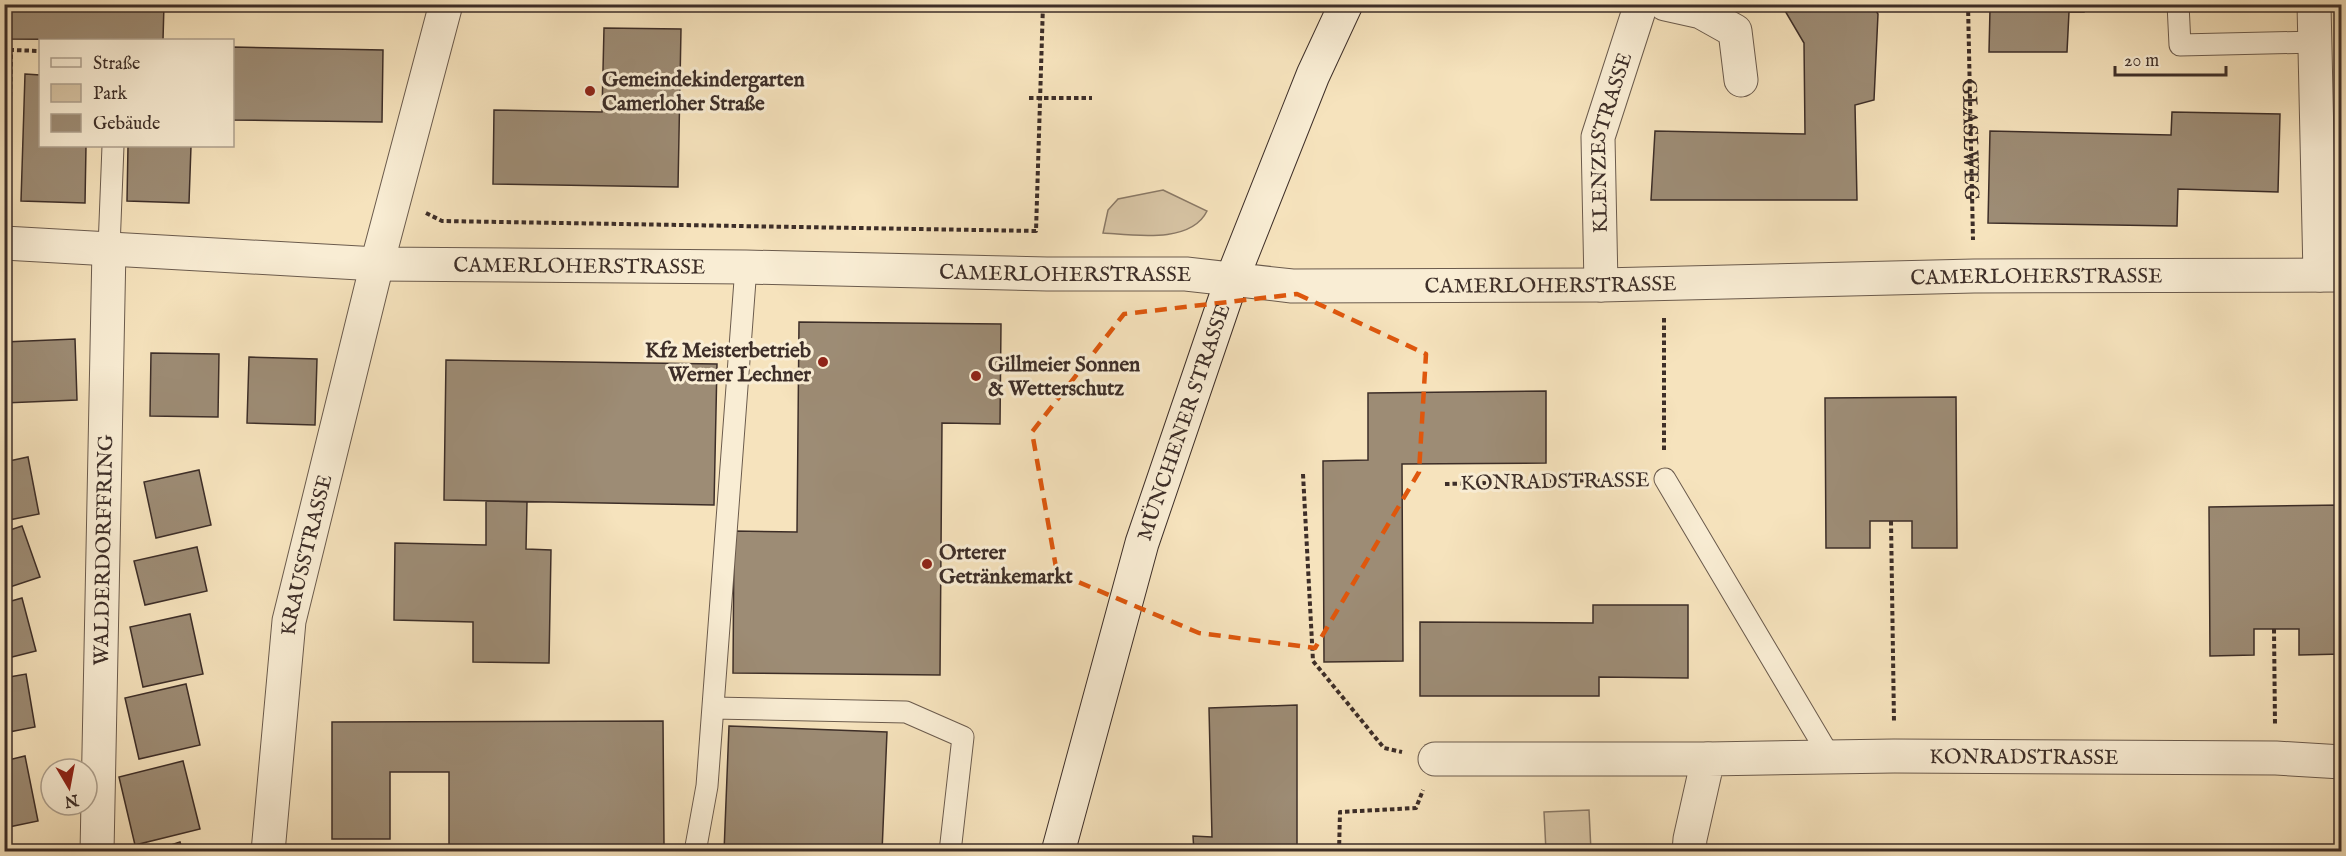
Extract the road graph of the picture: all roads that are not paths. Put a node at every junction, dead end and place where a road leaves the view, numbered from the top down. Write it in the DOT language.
graph roads {
  1 [pos="446,4"];
  2 [pos="1346,4"];
  3 [pos="1641,4"];
  4 [pos="1665,4"];
  5 [pos="2178,4"];
  6 [pos="2314,4"];
  7 [pos="2316,42"];
  8 [pos="1741,80"];
  9 [pos="113,147"];
  10 [pos="6,243"];
  11 [pos="109,248"];
  12 [pos="377,264"];
  13 [pos="746,267"];
  14 [pos="2331,275"];
  15 [pos="1232,279"];
  16 [pos="1601,285"];
  17 [pos="1665,479"];
  18 [pos="713,708"];
  19 [pos="1830,757"];
  20 [pos="1435,759"];
  21 [pos="1708,759"];
  22 [pos="2342,762"];
  23 [pos="97,852"];
  24 [pos="267,852"];
  25 [pos="695,852"];
  26 [pos="950,852"];
  27 [pos="1058,852"];
  28 [pos="1689,852"];
  1 -- 12 [label="street, KRAUSSTRASSE"];
  2 -- 15 [label="street, MÜNCHENER STRASSE"];
  3 -- 16 [label="street, KLENZESTRASSE"];
  4 -- 8 [label="street"];
  5 -- 7 [label="lane"];
  6 -- 7 [label="street"];
  7 -- 14 [label="street"];
  9 -- 11 [label="lane"];
  10 -- 11 [label="street, CAMERLOHERSTRASSE"];
  11 -- 12 [label="street, CAMERLOHERSTRASSE"];
  11 -- 23 [label="street, WALDERDORFFRING"];
  12 -- 13 [label="street, CAMERLOHERSTRASSE"];
  12 -- 24 [label="street, KRAUSSTRASSE"];
  13 -- 15 [label="street, CAMERLOHERSTRASSE"];
  13 -- 18 [label="lane"];
  14 -- 16 [label="street, CAMERLOHERSTRASSE"];
  15 -- 16 [label="street, CAMERLOHERSTRASSE"];
  15 -- 27 [label="street, MÜNCHENER STRASSE"];
  17 -- 19 [label="lane"];
  18 -- 25 [label="lane"];
  18 -- 26 [label="lane"];
  19 -- 21 [label="street, KONRADSTRASSE"];
  19 -- 22 [label="street, KONRADSTRASSE"];
  20 -- 21 [label="street, KONRADSTRASSE"];
  21 -- 28 [label="street"];
}
